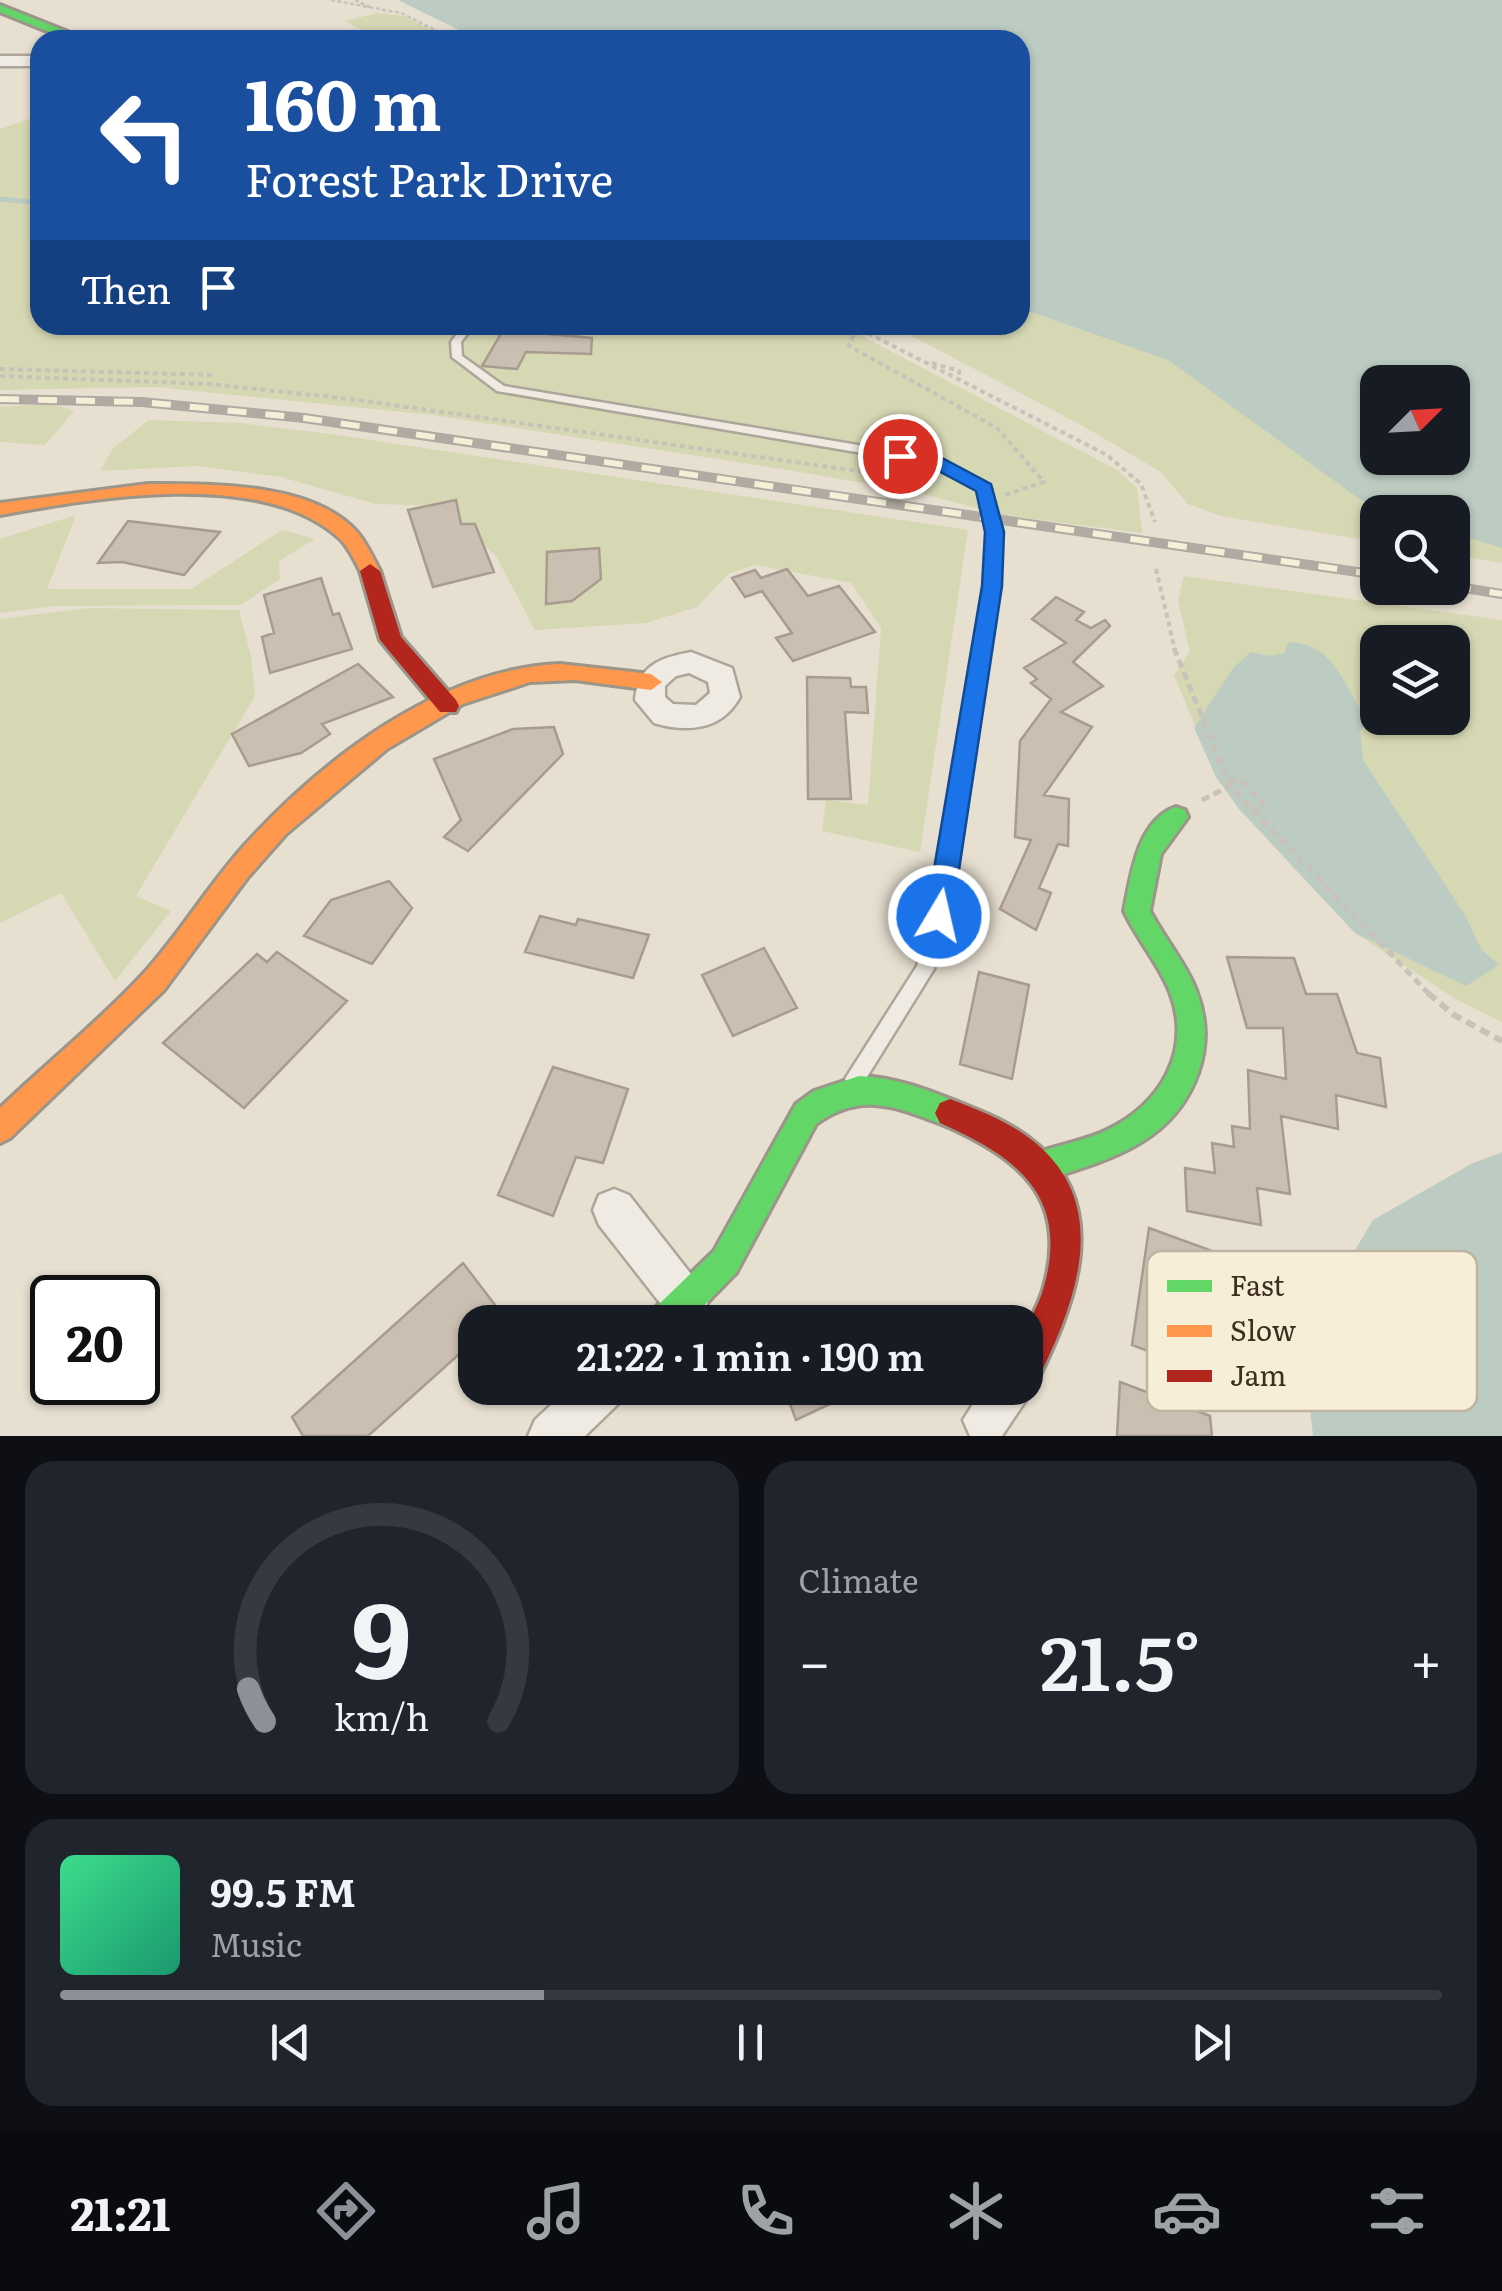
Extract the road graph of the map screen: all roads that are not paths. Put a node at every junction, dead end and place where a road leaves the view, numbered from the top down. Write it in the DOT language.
graph roads {
  1 [pos="0,8"];
  2 [pos="54,30"];
  3 [pos="0,61"];
  4 [pos="30,61"];
  5 [pos="461,335"];
  6 [pos="0,509"];
  7 [pos="651,682"];
  8 [pos="448,706"];
  9 [pos="1176,817"];
  10 [pos="851,1085"];
  11 [pos="0,1128"];
  12 [pos="1042,1166"];
  13 [pos="614,1210"];
  14 [pos="672,1305"];
  15 [pos="683,1305"];
  16 [pos="1043,1340"];
  17 [pos="584,1405"];
  18 [pos="551,1436"];
  1 -- 2 [label="street"];
  3 -- 4 [label="street"];
  5 -- 10 [label="lane"];
  6 -- 8 [label="street"];
  7 -- 8 [label="street"];
  8 -- 11 [label="street"];
  9 -- 12 [label="street"];
  10 -- 12 [label="street"];
  10 -- 15 [label="street"];
  12 -- 16 [label="street"];
  13 -- 14 [label="street"];
  17 -- 18 [label="street"];
}
